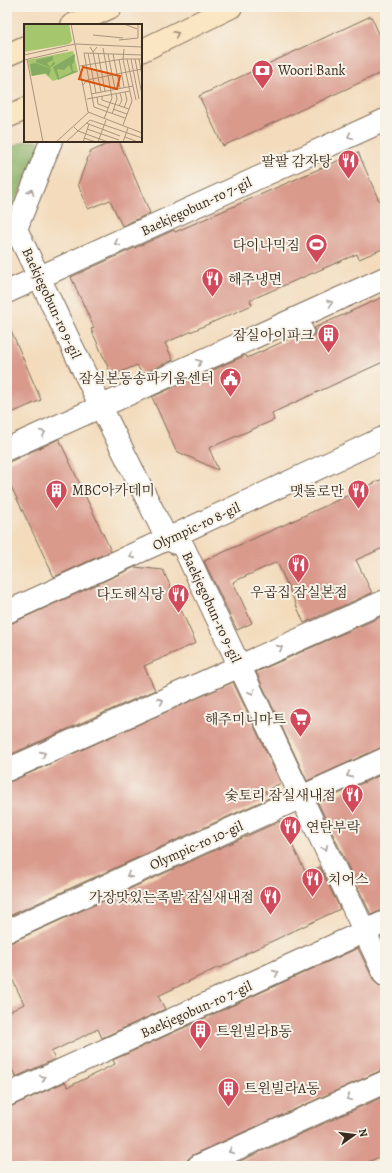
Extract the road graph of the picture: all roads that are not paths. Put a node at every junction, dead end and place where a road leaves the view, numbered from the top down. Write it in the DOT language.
graph roads {
  1 [pos="110,7"];
  2 [pos="231,7"];
  3 [pos="208,12"];
  4 [pos="74,24"];
  5 [pos="24,47"];
  6 [pos="142,50"];
  7 [pos="7,55"];
  8 [pos="24,110"];
  9 [pos="7,118"];
  10 [pos="385,120"];
  11 [pos="51,142"];
  12 [pos="12,227"];
  13 [pos="40,278"];
  14 [pos="385,278"];
  15 [pos="7,292"];
  16 [pos="101,407"];
  17 [pos="385,437"];
  18 [pos="7,449"];
  19 [pos="167,540"];
  20 [pos="385,601"];
  21 [pos="7,612"];
  22 [pos="240,666"];
  23 [pos="385,759"];
  24 [pos="7,770"];
  25 [pos="301,797"];
  26 [pos="385,922"];
  27 [pos="7,931"];
  28 [pos="365,932"];
  29 [pos="385,975"];
  30 [pos="385,1082"];
  31 [pos="7,1094"];
  32 [pos="198,1166"];
  1 -- 4 [label="main road"];
  2 -- 3 [label="main road"];
  6 -- 3 [label="main road, one-way"];
  5 -- 7 [label="main road"];
  8 -- 9 [label="main road"];
  10 -- 13 [label="street, Baekjegobun-ro 7-gil, one-way"];
  12 -- 11 [label="street, Baekjegobun-ro 9-gil, one-way"];
  12 -- 13 [label="street, Baekjegobun-ro 9-gil"];
  13 -- 15 [label="street, Baekjegobun-ro 7-gil"];
  13 -- 16 [label="street, Baekjegobun-ro 9-gil"];
  16 -- 14 [label="street, one-way"];
  18 -- 16 [label="street, one-way"];
  16 -- 19 [label="street, Baekjegobun-ro 9-gil"];
  17 -- 19 [label="street, Olympic-ro 8-gil"];
  19 -- 21 [label="street, Olympic-ro 8-gil, one-way"];
  19 -- 22 [label="street, Baekjegobun-ro 9-gil"];
  22 -- 20 [label="street, one-way"];
  24 -- 22 [label="street, one-way"];
  22 -- 25 [label="street, Baekjegobun-ro 9-gil, one-way"];
  23 -- 25 [label="street, Olympic-ro 10-gil, one-way"];
  25 -- 27 [label="street, Olympic-ro 10-gil, one-way"];
  25 -- 28 [label="street, Baekjegobun-ro 9-gil, one-way"];
  26 -- 28 [label="street, Baekjegobun-ro 7-gil"];
  28 -- 29 [label="street, Baekjegobun-ro 9-gil"];
  31 -- 28 [label="street, Baekjegobun-ro 7-gil, one-way"];
  30 -- 32 [label="street, one-way"];
}
